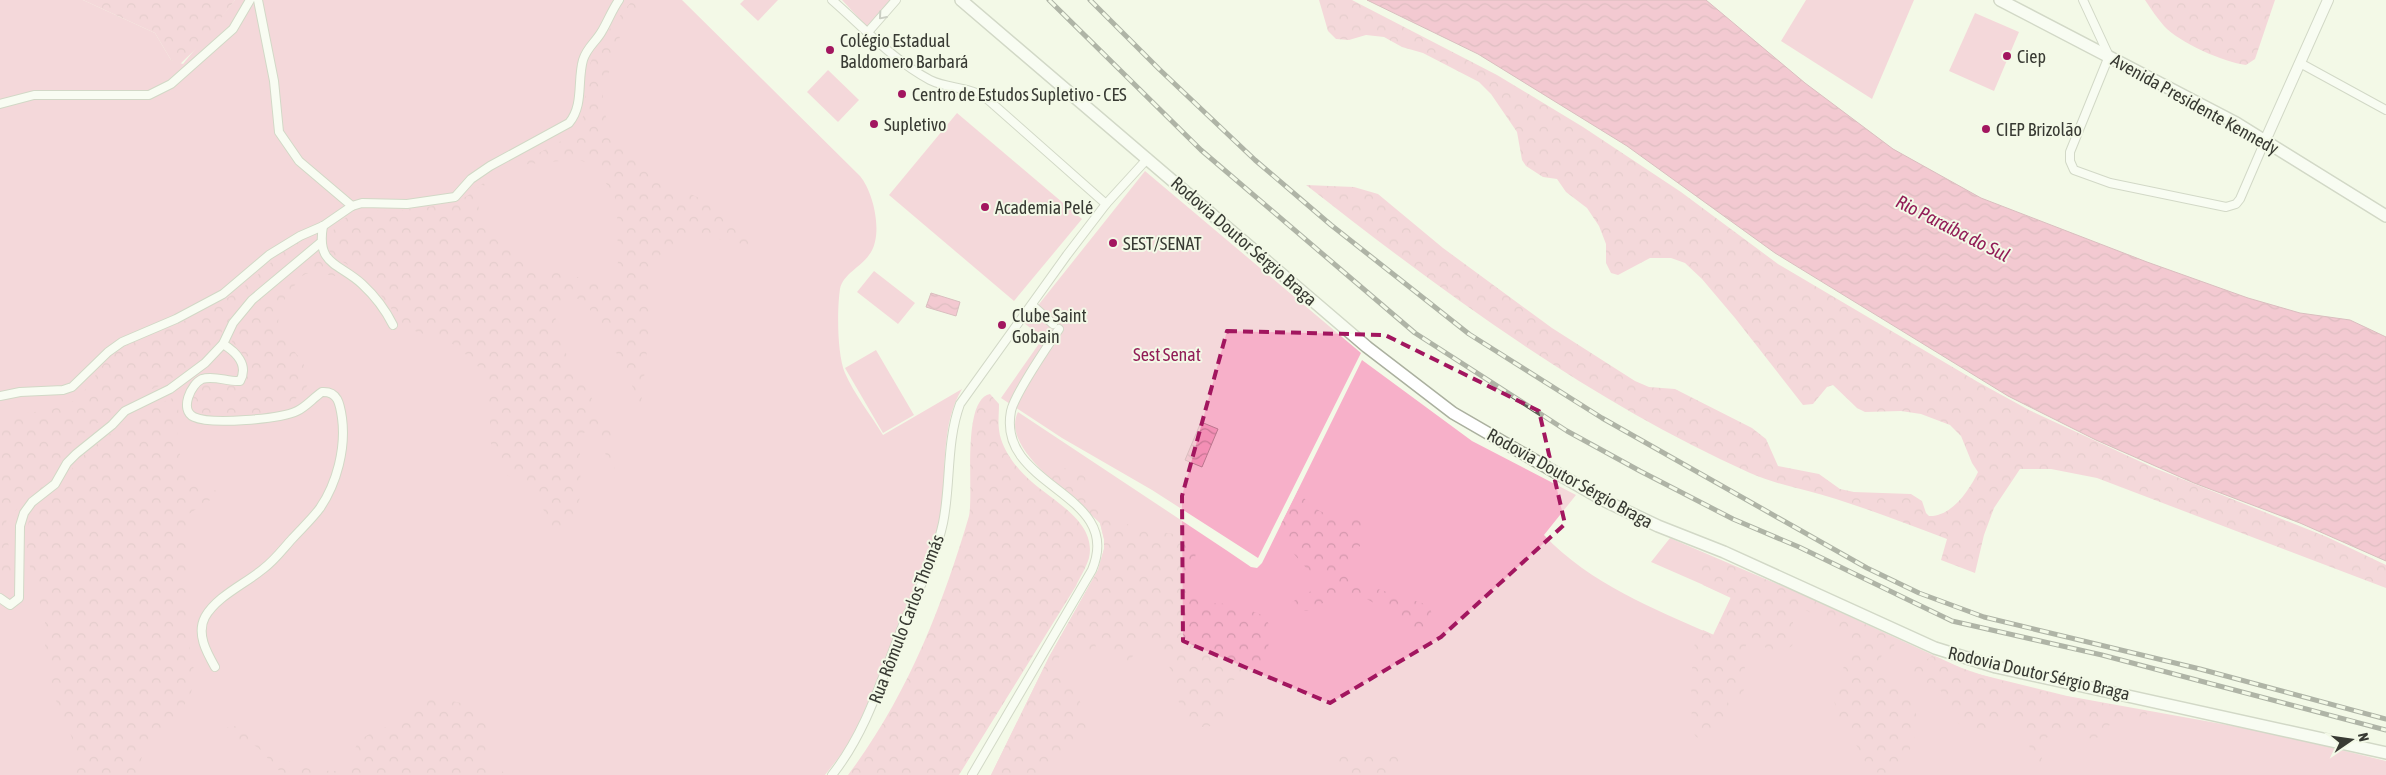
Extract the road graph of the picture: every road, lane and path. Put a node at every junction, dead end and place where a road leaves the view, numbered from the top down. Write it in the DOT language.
graph roads {
  1 [pos="250,0"];
  2 [pos="258,0"];
  3 [pos="618,0"];
  4 [pos="832,0"];
  5 [pos="896,0"];
  6 [pos="961,0"];
  7 [pos="2000,0"];
  8 [pos="2083,0"];
  9 [pos="2328,0"];
  10 [pos="868,32"];
  11 [pos="2109,56"];
  12 [pos="2300,63"];
  13 [pos="0,104"];
  14 [pos="2386,110"];
  15 [pos="2265,141"];
  16 [pos="1148,158"];
  17 [pos="1106,204"];
  18 [pos="352,206"];
  19 [pos="2386,216"];
  20 [pos="323,226"];
  21 [pos="320,243"];
  22 [pos="1032,305"];
  23 [pos="393,324"];
  24 [pos="223,344"];
  25 [pos="0,396"];
  26 [pos="0,598"];
  27 [pos="215,667"];
  28 [pos="2386,753"];
  29 [pos="832,775"];
  30 [pos="972,775"];
  1 -- 13 [label="street"];
  2 -- 18 [label="street"];
  3 -- 18 [label="street"];
  4 -- 10 [label="street"];
  5 -- 10 [label="street, one-way"];
  6 -- 16 [label="main road, Rodovia Doutor Sérgio Braga"];
  7 -- 11 [label="main road, Avenida Presidente Kennedy"];
  8 -- 11 [label="street"];
  9 -- 12 [label="street"];
  10 -- 17 [label="street"];
  11 -- 15 [label="main road, Avenida Presidente Kennedy"];
  11 -- 15 [label="street"];
  12 -- 14 [label="street"];
  12 -- 15 [label="street"];
  15 -- 19 [label="main road, Avenida Presidente Kennedy"];
  16 -- 17 [label="street, Rua Rômulo Carlos Thomás"];
  16 -- 28 [label="main road, Rodovia Doutor Sérgio Braga"];
  17 -- 22 [label="street, Rua Rômulo Carlos Thomás"];
  18 -- 20 [label="street"];
  20 -- 21 [label="street"];
  20 -- 25 [label="street"];
  21 -- 23 [label="street"];
  21 -- 24 [label="street"];
  22 -- 29 [label="street, Rua Rômulo Carlos Thomás"];
  22 -- 30 [label="street"];
  24 -- 26 [label="street"];
  24 -- 27 [label="street"];
}
